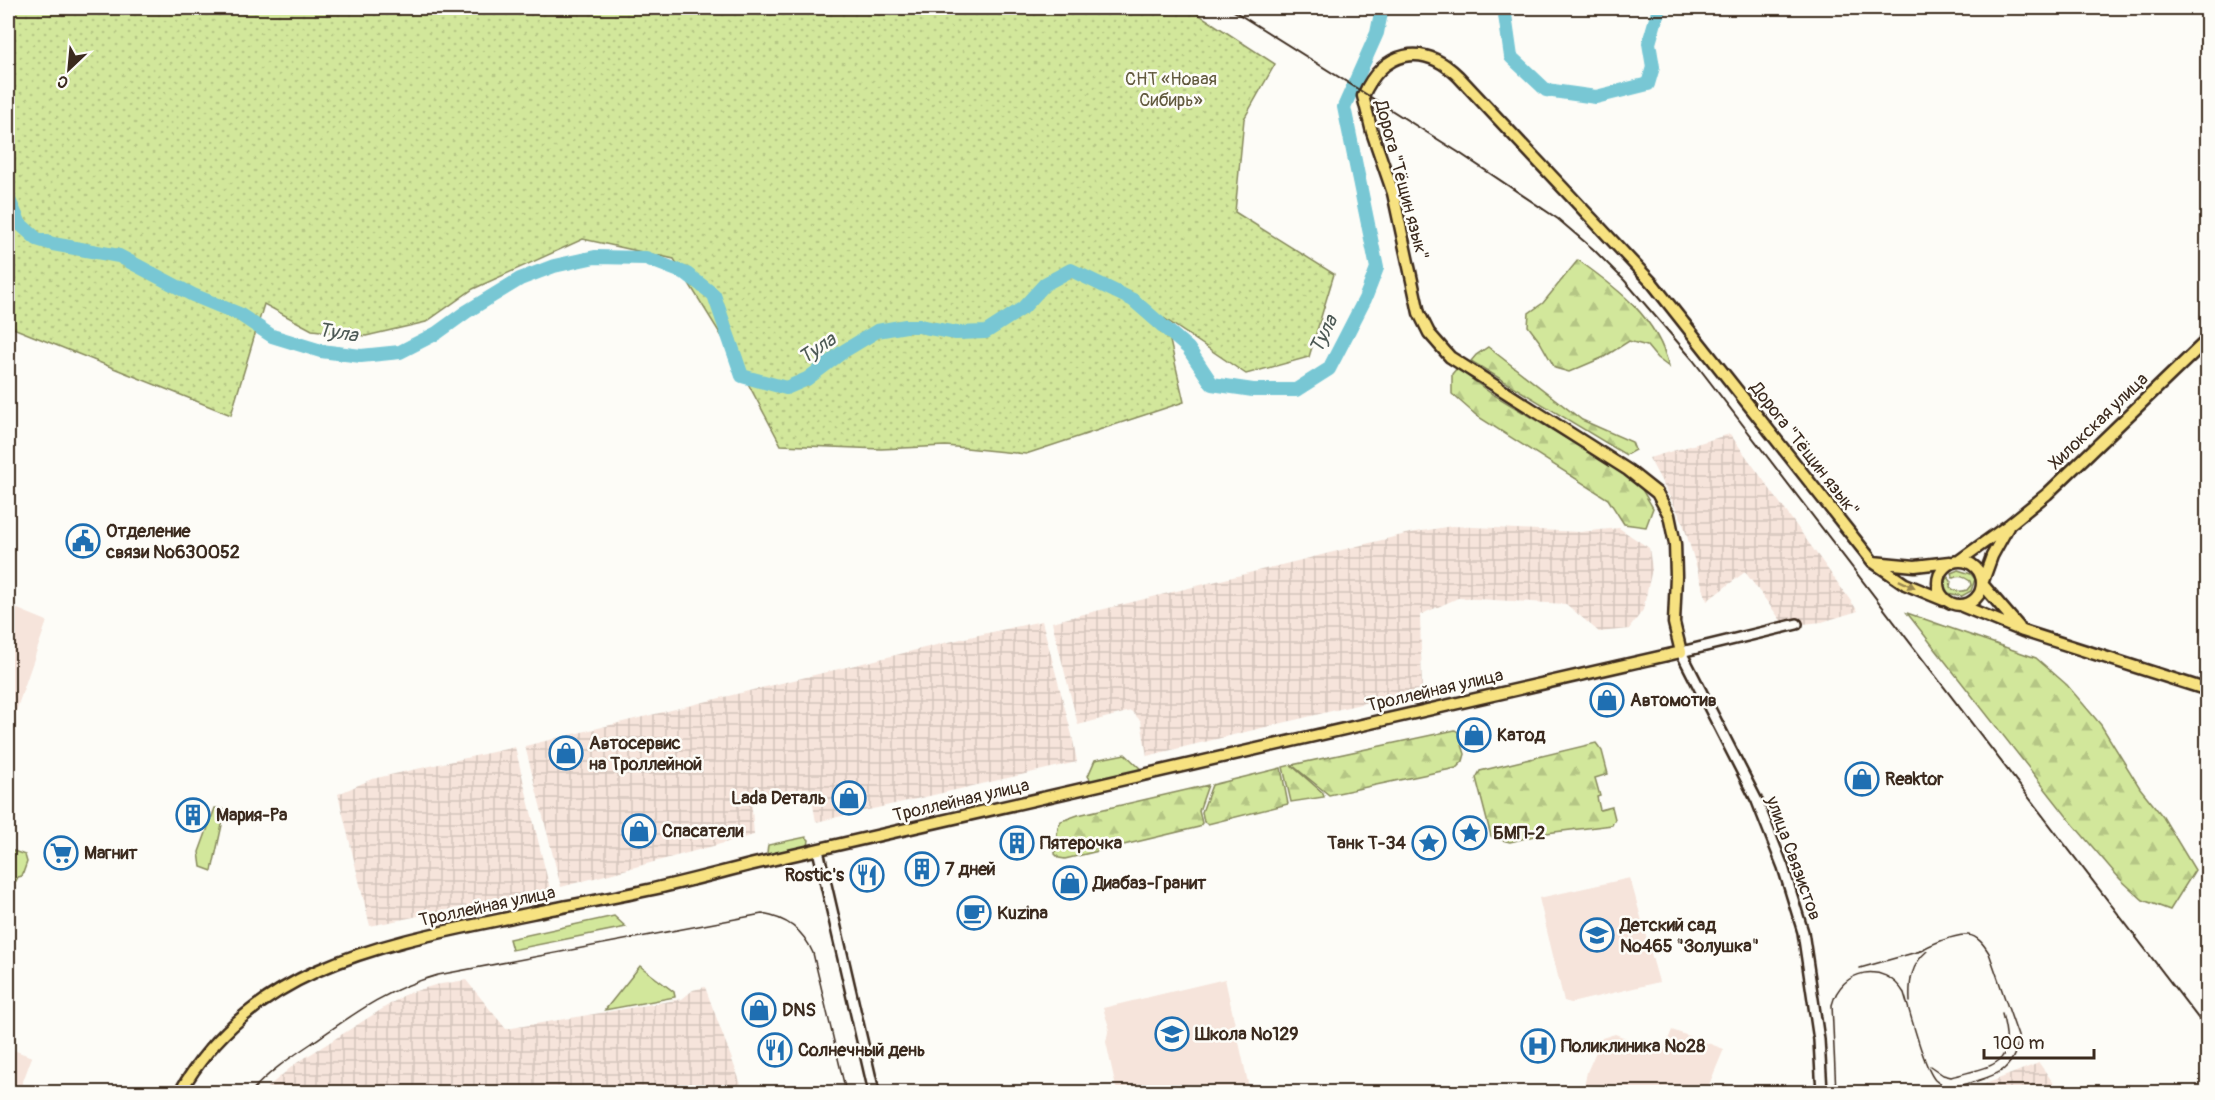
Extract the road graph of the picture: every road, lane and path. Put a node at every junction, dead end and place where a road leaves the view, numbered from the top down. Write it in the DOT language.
graph roads {
  1 [pos="2208,339"];
  2 [pos="2010,524"];
  3 [pos="1955,561"];
  4 [pos="1873,562"];
  5 [pos="1983,583"];
  6 [pos="1944,600"];
  7 [pos="1962,606"];
  8 [pos="1797,624"];
  9 [pos="2023,631"];
  10 [pos="1681,652"];
  11 [pos="2208,690"];
  12 [pos="818,850"];
  13 [pos="180,1092"];
  14 [pos="874,1092"];
  15 [pos="1822,1092"];
  1 -- 2 [label="main road, Хилокская улица"];
  2 -- 3 [label="main road"];
  2 -- 5 [label="main road"];
  3 -- 4 [label="main road"];
  3 -- 5 [label="main road"];
  3 -- 6 [label="main road"];
  4 -- 6 [label="main road, Дорога \"Тёщин язык\", one-way"];
  4 -- 10 [label="main road, Дорога \"Тёщин язык\""];
  5 -- 7 [label="main road"];
  5 -- 9 [label="main road"];
  6 -- 7 [label="main road"];
  7 -- 9 [label="main road"];
  8 -- 10 [label="main road, Троллейная улица"];
  9 -- 11 [label="main road"];
  10 -- 12 [label="main road, Троллейная улица"];
  10 -- 15 [label="main road, улица Связистов"];
  12 -- 13 [label="main road, Троллейная улица"];
  12 -- 14 [label="main road"];
}
